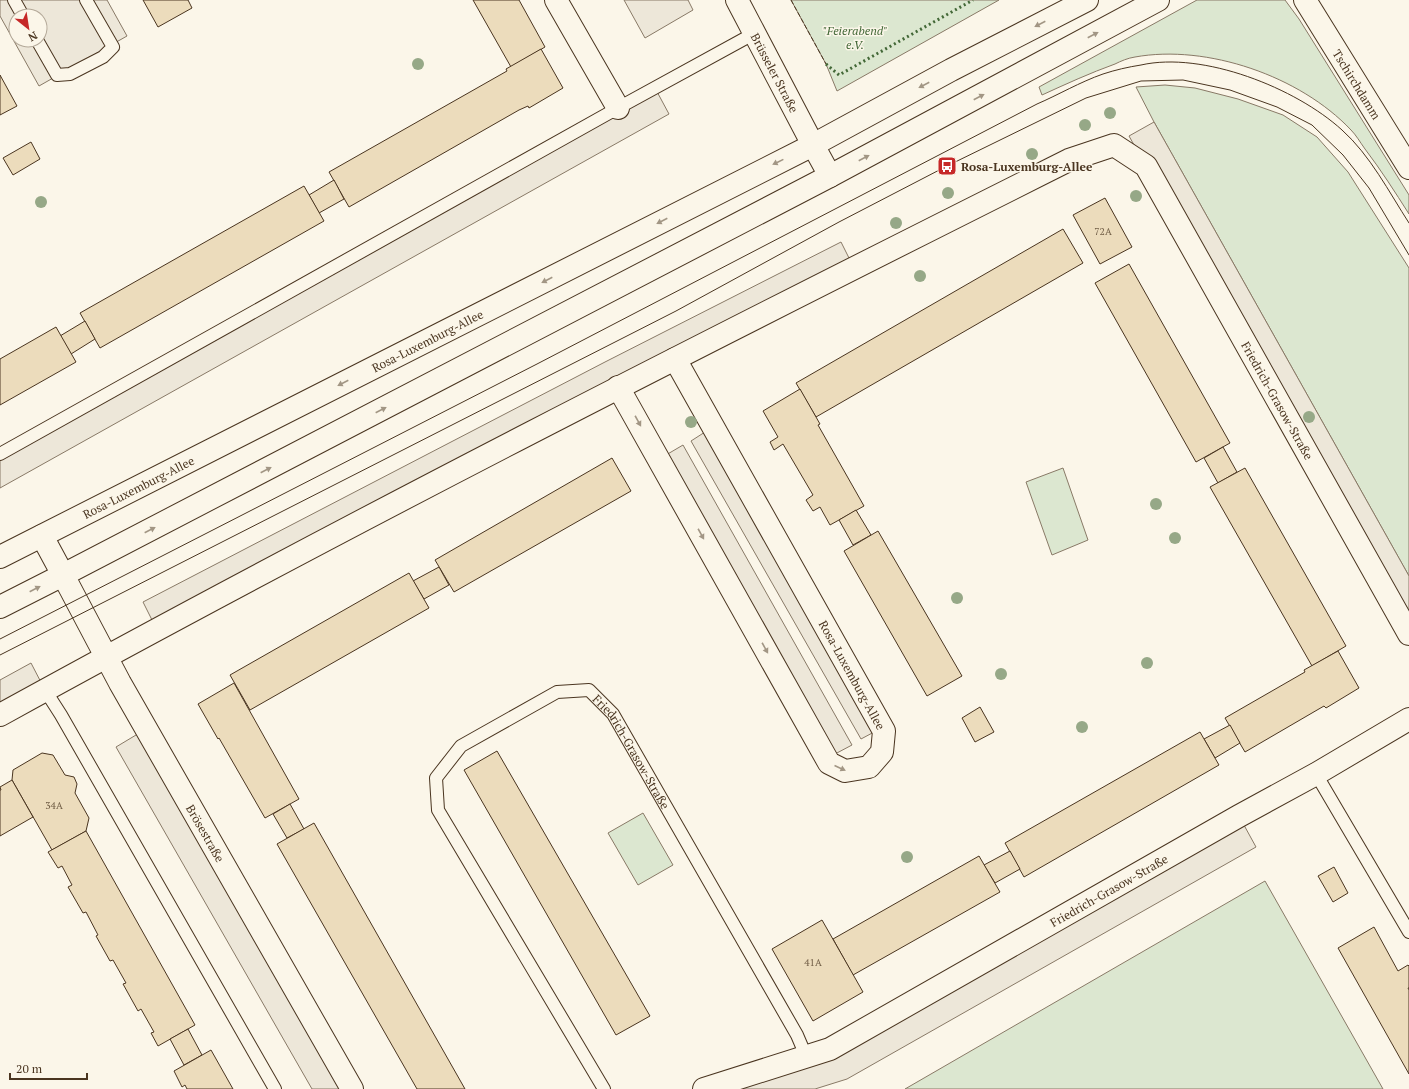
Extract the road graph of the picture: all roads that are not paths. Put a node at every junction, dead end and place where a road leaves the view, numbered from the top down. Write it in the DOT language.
graph roads {
  1 [pos="86,0"];
  2 [pos="556,0"];
  3 [pos="737,0"];
  4 [pos="1087,0"];
  5 [pos="1158,0"];
  6 [pos="1305,0"];
  7 [pos="755,33"];
  8 [pos="42,48"];
  9 [pos="618,108"];
  10 [pos="813,145"];
  11 [pos="1409,168"];
  12 [pos="830,176"];
  13 [pos="675,359"];
  14 [pos="618,387"];
  15 [pos="0,454"];
  16 [pos="42,536"];
  17 [pos="0,557"];
  18 [pos="63,575"];
  19 [pos="0,607"];
  20 [pos="1409,634"];
  21 [pos="105,656"];
  22 [pos="45,690"];
  23 [pos="0,715"];
  24 [pos="1409,719"];
  25 [pos="1316,774"];
  26 [pos="1409,932"];
  27 [pos="806,1056"];
  28 [pos="275,1089"];
  29 [pos="352,1089"];
  30 [pos="604,1089"];
  31 [pos="704,1089"];
  1 -- 8 [label="lane"];
  2 -- 9 [label="street"];
  3 -- 7 [label="street, Brüsseler Straße"];
  4 -- 10 [label="street, Rosa-Luxemburg-Allee, one-way"];
  12 -- 5 [label="street, one-way"];
  6 -- 11 [label="street, Tschirchdamm"];
  7 -- 9 [label="lane"];
  7 -- 10 [label="street, Brüsseler Straße"];
  9 -- 15 [label="lane"];
  10 -- 12 [label="street"];
  10 -- 16 [label="street, Rosa-Luxemburg-Allee, one-way"];
  18 -- 12 [label="street, one-way"];
  13 -- 14 [label="street"];
  14 -- 13 [label="street, Rosa-Luxemburg-Allee, one-way"];
  13 -- 20 [label="street, Friedrich-Grasow-Straße"];
  14 -- 21 [label="street"];
  16 -- 17 [label="street, Rosa-Luxemburg-Allee"];
  16 -- 18 [label="street"];
  19 -- 18 [label="street, one-way"];
  18 -- 21 [label="street, Brösestraße"];
  21 -- 22 [label="street"];
  21 -- 29 [label="street, Brösestraße"];
  22 -- 23 [label="street"];
  22 -- 28 [label="lane"];
  24 -- 25 [label="street, Friedrich-Grasow-Straße"];
  25 -- 26 [label="lane"];
  25 -- 27 [label="street, Friedrich-Grasow-Straße"];
  27 -- 30 [label="lane, Friedrich-Grasow-Straße"];
  27 -- 31 [label="street, Friedrich-Grasow-Straße"];
}
